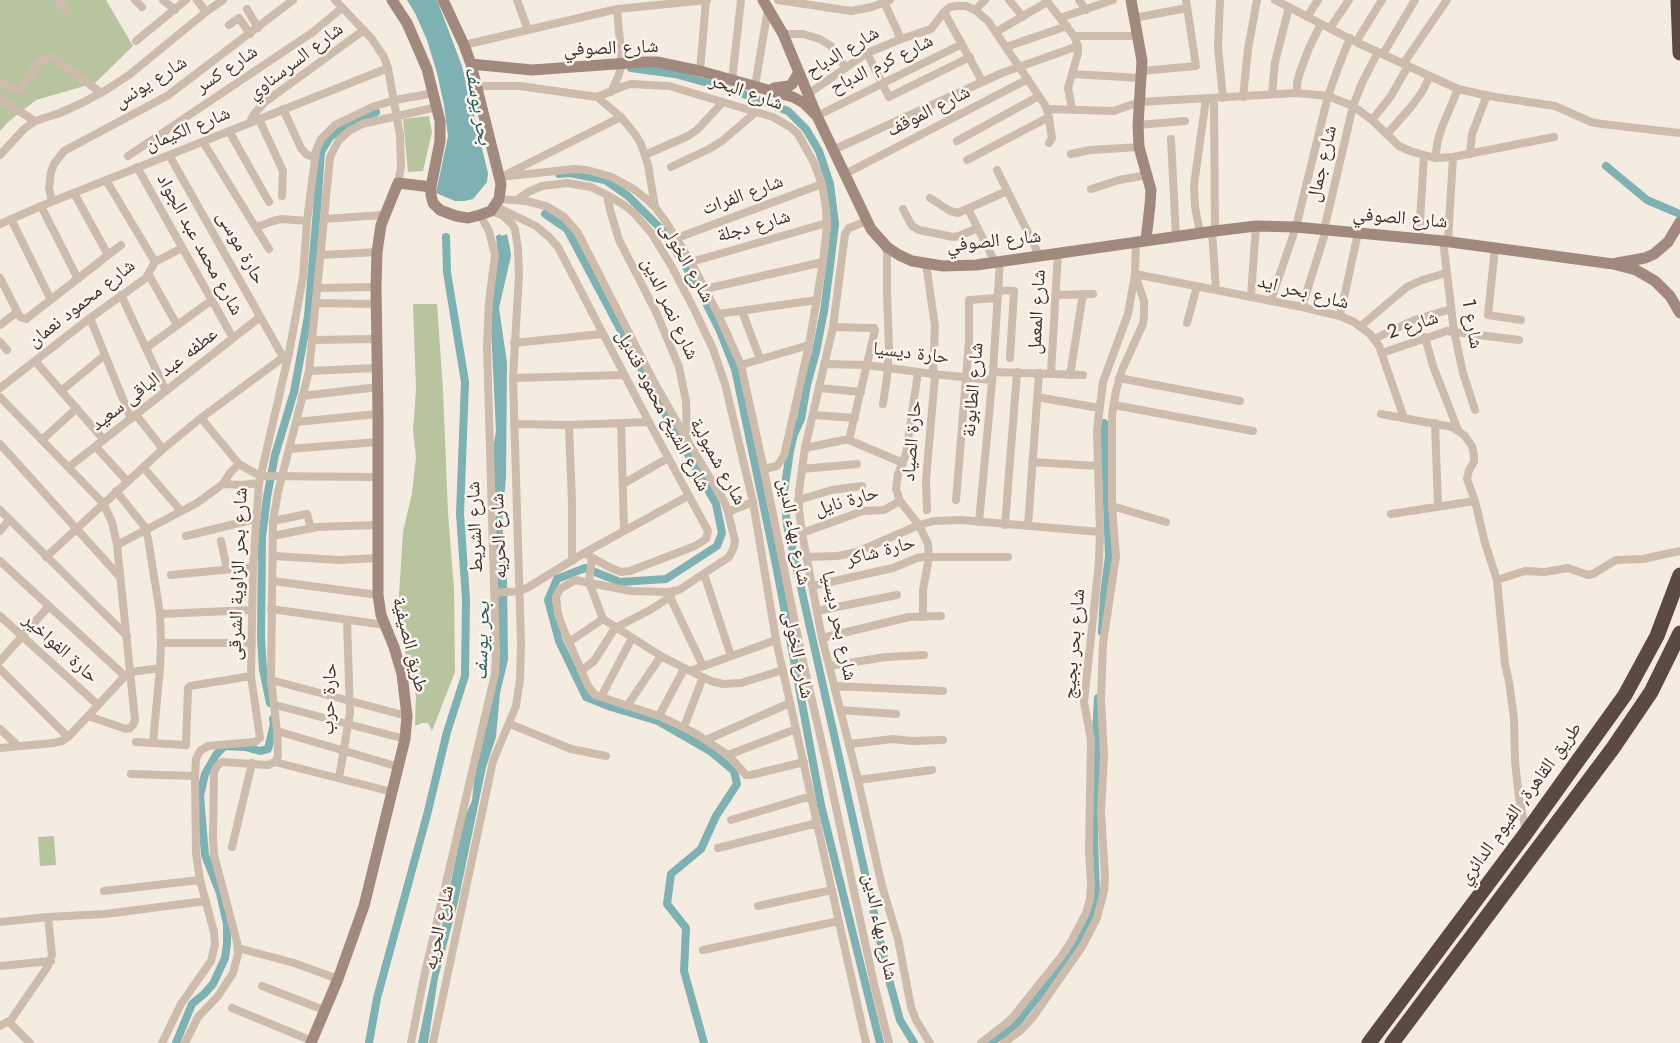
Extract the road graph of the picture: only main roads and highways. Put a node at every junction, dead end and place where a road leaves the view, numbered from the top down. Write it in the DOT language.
graph roads {
  1 [pos="1678,0"];
  2 [pos="1680,54"];
  3 [pos="1680,574"];
  4 [pos="1680,634"];
  5 [pos="1591,744"];
  6 [pos="1607,756"];
  7 [pos="1369,1043"];
  8 [pos="1392,1043"];
  1 -- 2 [label="highway"];
  3 -- 5 [label="highway, طريق القاهرة, الفيوم الدائري"];
  4 -- 6 [label="highway, طريق القاهرة, الفيوم الدائري"];
  5 -- 6 [label="highway"];
  5 -- 7 [label="highway, طريق القاهرة, الفيوم الدائري"];
  6 -- 8 [label="highway, طريق القاهرة, الفيوم الدائري"];
}
